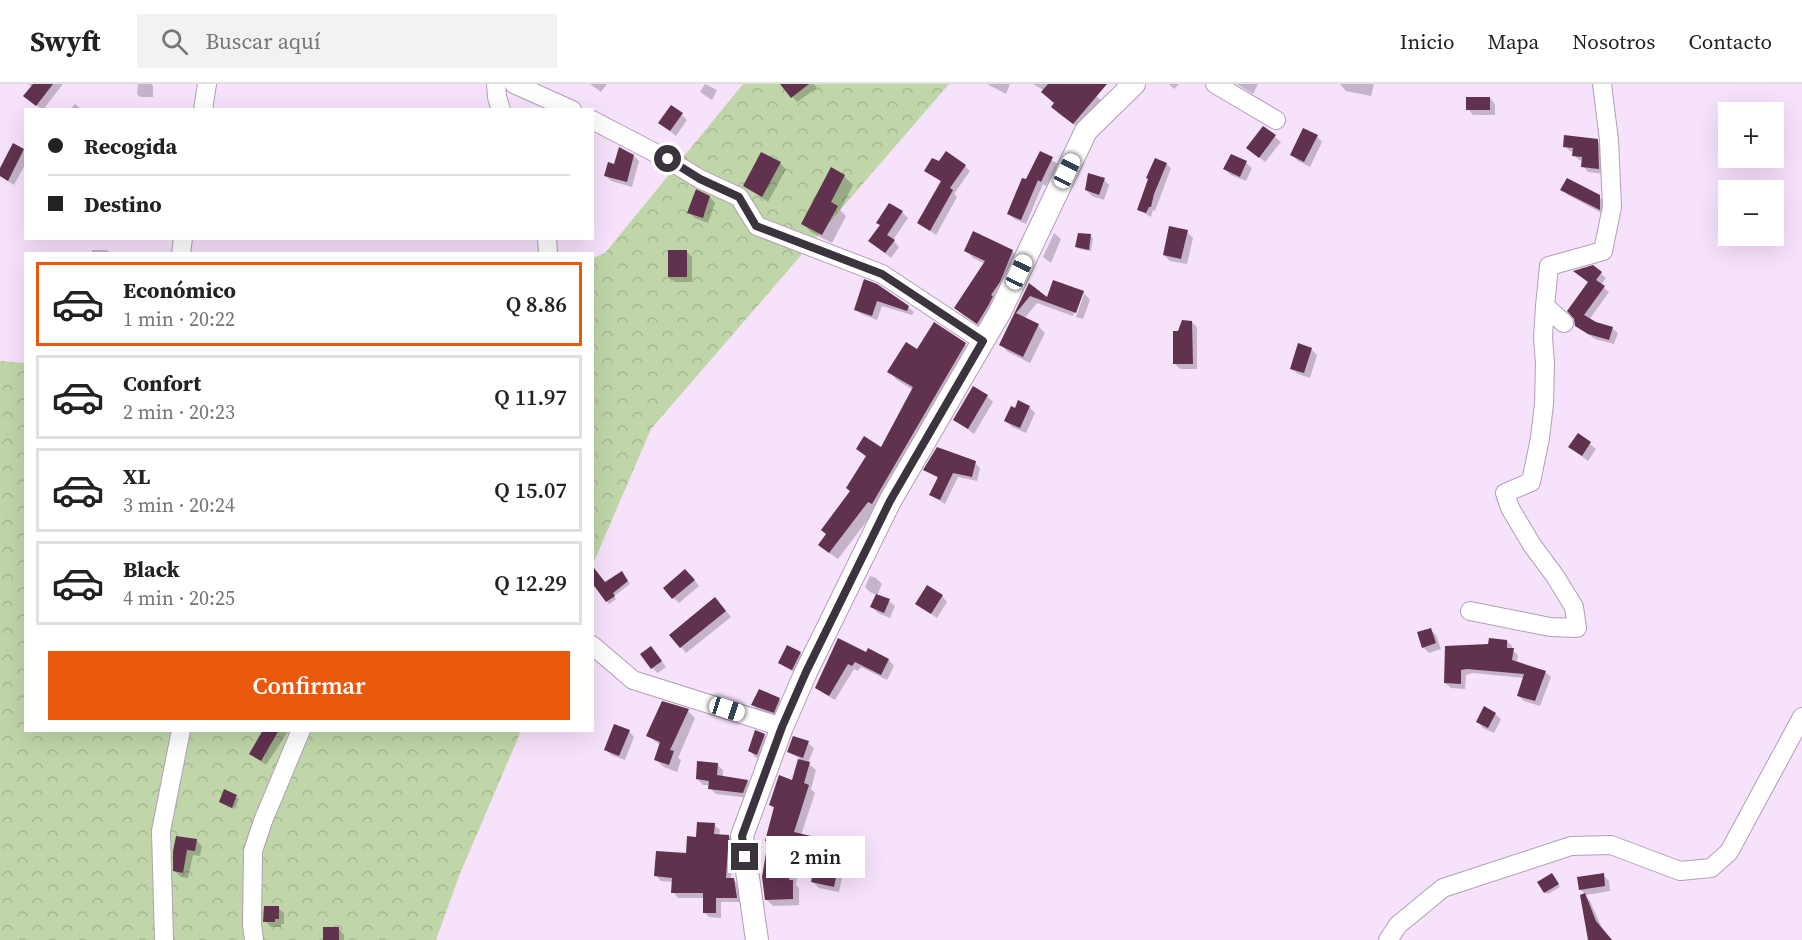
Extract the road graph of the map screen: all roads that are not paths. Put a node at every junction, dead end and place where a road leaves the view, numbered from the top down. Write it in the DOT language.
graph roads {
  1 [pos="207,84"];
  2 [pos="496,84"];
  3 [pos="514,84"];
  4 [pos="1134,84"];
  5 [pos="1215,84"];
  6 [pos="1602,84"];
  7 [pos="203,108"];
  8 [pos="500,108"];
  9 [pos="568,108"];
  10 [pos="1276,120"];
  11 [pos="594,121"];
  12 [pos="1545,306"];
  13 [pos="1563,323"];
  14 [pos="983,341"];
  15 [pos="1470,611"];
  16 [pos="594,647"];
  17 [pos="1802,717"];
  18 [pos="782,727"];
  19 [pos="181,732"];
  20 [pos="300,732"];
  21 [pos="164,940"];
  22 [pos="254,940"];
  23 [pos="757,940"];
  24 [pos="1388,940"];
  1 -- 7 [label="street"];
  2 -- 8 [label="street"];
  3 -- 9 [label="street"];
  4 -- 14 [label="street"];
  5 -- 10 [label="street"];
  6 -- 12 [label="street"];
  11 -- 14 [label="street"];
  12 -- 13 [label="street"];
  12 -- 15 [label="street"];
  14 -- 18 [label="street"];
  16 -- 18 [label="street"];
  17 -- 24 [label="street"];
  18 -- 23 [label="street"];
  19 -- 21 [label="street"];
  20 -- 22 [label="street"];
}
